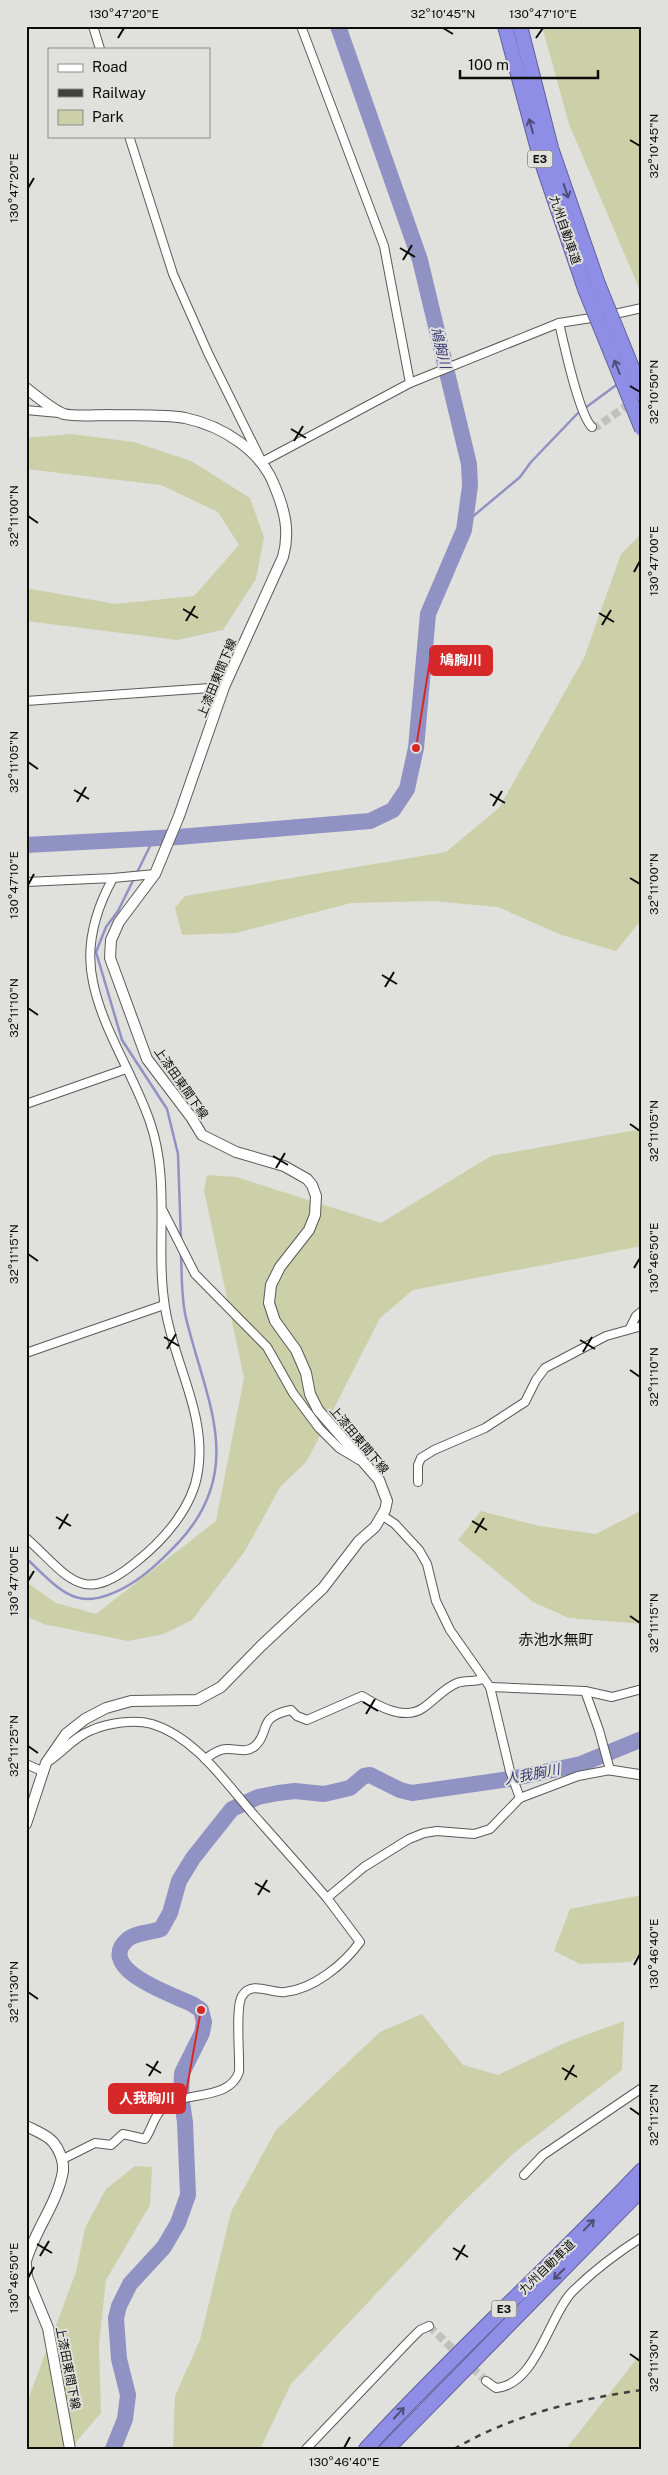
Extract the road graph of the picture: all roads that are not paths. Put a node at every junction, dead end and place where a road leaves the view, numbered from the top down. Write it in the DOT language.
graph roads {
  1 [pos="93,26"];
  2 [pos="300,26"];
  3 [pos="505,26"];
  4 [pos="520,26"];
  5 [pos="100,48"];
  6 [pos="130,138"];
  7 [pos="592,286"];
  8 [pos="642,308"];
  9 [pos="559,324"];
  10 [pos="410,384"];
  11 [pos="26,388"];
  12 [pos="642,392"];
  13 [pos="26,410"];
  14 [pos="63,414"];
  15 [pos="592,427"];
  16 [pos="642,429"];
  17 [pos="262,462"];
  18 [pos="224,687"];
  19 [pos="26,701"];
  20 [pos="155,874"];
  21 [pos="114,878"];
  22 [pos="26,882"];
  23 [pos="126,1069"];
  24 [pos="26,1104"];
  25 [pos="162,1210"];
  26 [pos="164,1305"];
  27 [pos="642,1311"];
  28 [pos="642,1326"];
  29 [pos="630,1328"];
  30 [pos="26,1353"];
  31 [pos="364,1464"];
  32 [pos="418,1482"];
  33 [pos="383,1516"];
  34 [pos="26,1538"];
  35 [pos="483,1679"];
  36 [pos="490,1687"];
  37 [pos="642,1689"];
  38 [pos="585,1691"];
  39 [pos="205,1759"];
  40 [pos="26,1764"];
  41 [pos="45,1767"];
  42 [pos="610,1770"];
  43 [pos="642,1775"];
  44 [pos="520,1798"];
  45 [pos="26,1824"];
  46 [pos="327,1898"];
  47 [pos="642,2088"];
  48 [pos="26,2126"];
  49 [pos="63,2159"];
  50 [pos="642,2170"];
  51 [pos="524,2175"];
  52 [pos="642,2189"];
  53 [pos="642,2237"];
  54 [pos="26,2261"];
  55 [pos="26,2265"];
  56 [pos="429,2326"];
  57 [pos="486,2380"];
  58 [pos="70,2449"];
  59 [pos="306,2449"];
  60 [pos="366,2449"];
  61 [pos="387,2449"];
  1 -- 5 [label="street"];
  2 -- 10 [label="street"];
  7 -- 3 [label="highway, 九州自動車道 / E3, one-way"];
  4 -- 7 [label="highway, 九州自動車道 / E3, one-way"];
  6 -- 17 [label="street"];
  7 -- 12 [label="highway, 九州自動車道 / E3, bridge"];
  16 -- 7 [label="highway, 九州自動車道 / E3, one-way, bridge"];
  8 -- 9 [label="street"];
  9 -- 10 [label="street"];
  9 -- 15 [label="street"];
  10 -- 17 [label="street"];
  11 -- 14 [label="main road"];
  13 -- 14 [label="street"];
  14 -- 17 [label="main road, 上漆田東間下線"];
  17 -- 18 [label="main road, 上漆田東間下線"];
  18 -- 19 [label="street"];
  18 -- 20 [label="main road, 上漆田東間下線"];
  20 -- 21 [label="street"];
  20 -- 31 [label="main road, 上漆田東間下線"];
  21 -- 22 [label="street"];
  21 -- 23 [label="street"];
  23 -- 24 [label="street"];
  23 -- 25 [label="street"];
  25 -- 26 [label="street"];
  25 -- 31 [label="street"];
  26 -- 30 [label="street"];
  26 -- 34 [label="street"];
  27 -- 29 [label="street"];
  28 -- 29 [label="street"];
  29 -- 32 [label="street"];
  31 -- 33 [label="main road, 上漆田東間下線"];
  33 -- 35 [label="street"];
  33 -- 41 [label="main road"];
  35 -- 36 [label="street"];
  35 -- 39 [label="street"];
  36 -- 38 [label="street"];
  36 -- 44 [label="street"];
  37 -- 38 [label="street"];
  38 -- 42 [label="street"];
  39 -- 41 [label="street"];
  39 -- 46 [label="street"];
  40 -- 41 [label="street"];
  41 -- 45 [label="main road"];
  42 -- 43 [label="street"];
  42 -- 44 [label="street"];
  44 -- 46 [label="street"];
  46 -- 49 [label="street"];
  47 -- 51 [label="street"];
  48 -- 49 [label="main road"];
  49 -- 54 [label="main road"];
  60 -- 50 [label="highway, 九州自動車道 / E3, one-way"];
  52 -- 61 [label="highway, 九州自動車道 / E3, one-way"];
  53 -- 57 [label="street"];
  55 -- 58 [label="main road, 上漆田東間下線"];
  56 -- 59 [label="street"];
}
